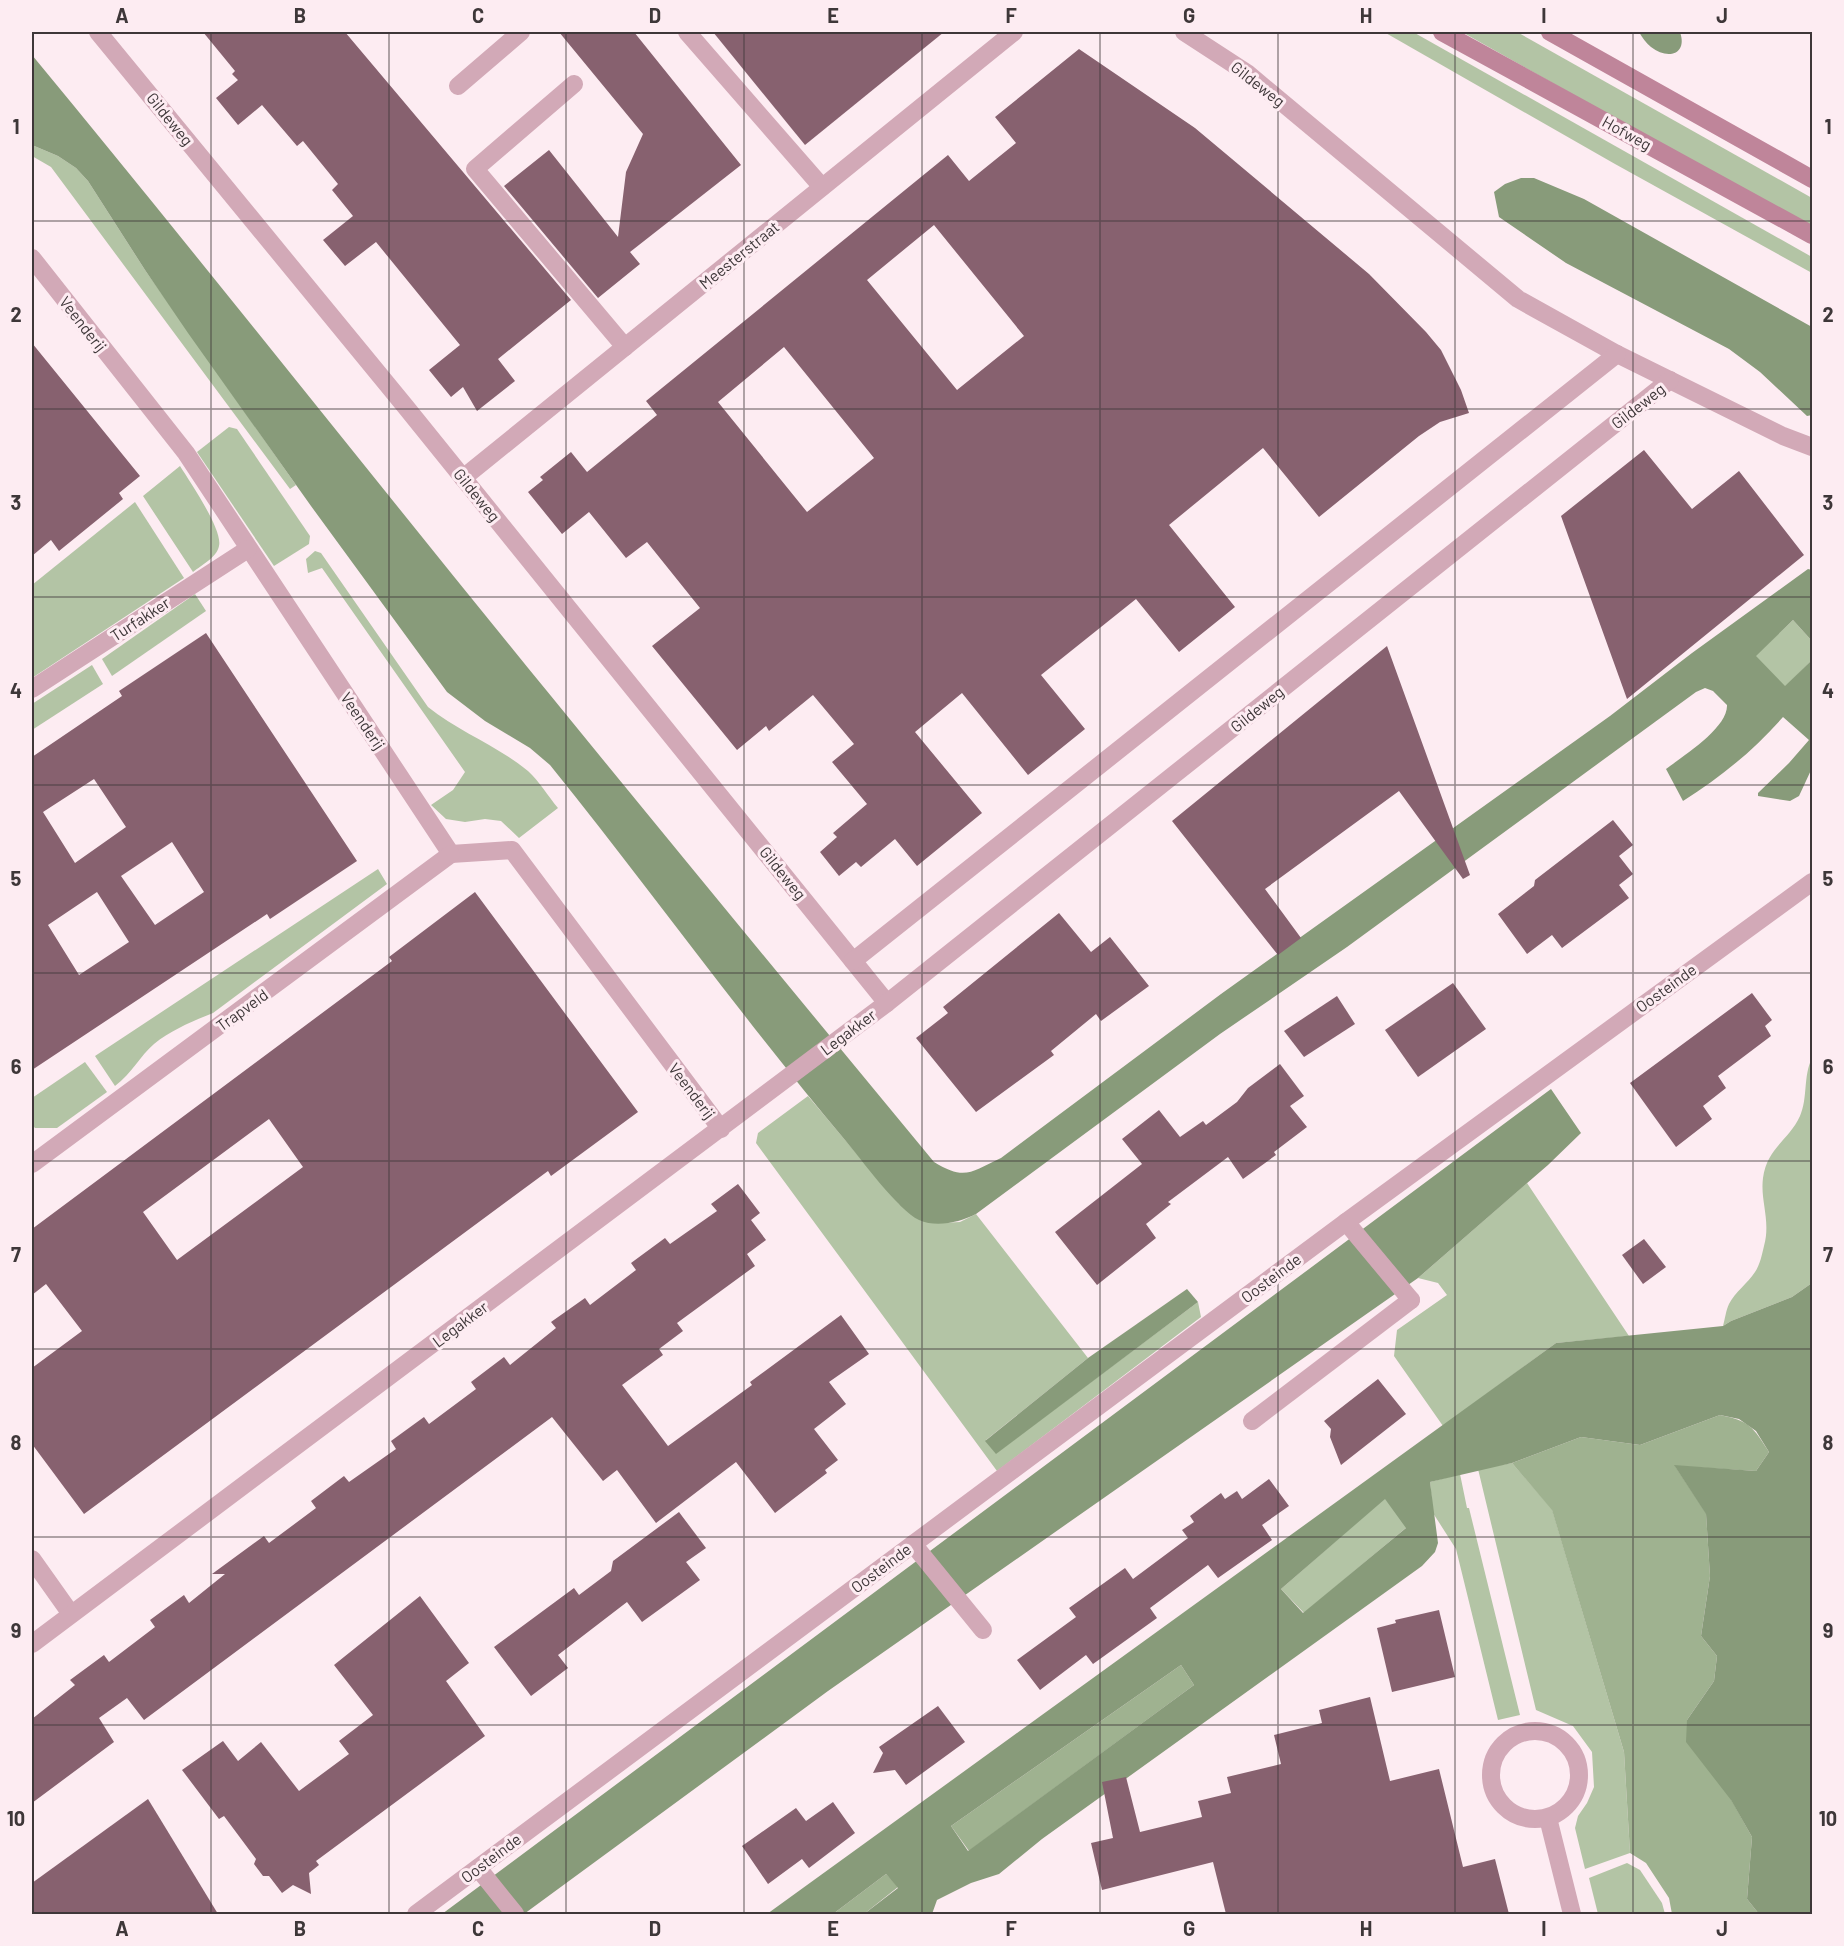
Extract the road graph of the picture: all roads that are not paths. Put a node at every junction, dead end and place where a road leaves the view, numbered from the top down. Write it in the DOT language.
graph roads {
  1 [pos="98,32"];
  2 [pos="521,32"];
  3 [pos="687,32"];
  4 [pos="1014,32"];
  5 [pos="1184,32"];
  6 [pos="1442,32"];
  7 [pos="1550,32"];
  8 [pos="574,84"];
  9 [pos="458,86"];
  10 [pos="1812,179"];
  11 [pos="822,187"];
  12 [pos="1812,235"];
  13 [pos="32,258"];
  14 [pos="625,347"];
  15 [pos="1617,354"];
  16 [pos="1670,380"];
  17 [pos="1812,447"];
  18 [pos="463,478"];
  19 [pos="248,549"];
  20 [pos="32,689"];
  21 [pos="451,854"];
  22 [pos="1812,882"];
  23 [pos="854,961"];
  24 [pos="887,1004"];
  25 [pos="721,1130"];
  26 [pos="33,1160"];
  27 [pos="1349,1226"];
  28 [pos="1252,1421"];
  29 [pos="918,1550"];
  30 [pos="32,1559"];
  31 [pos="71,1614"];
  32 [pos="982,1630"];
  33 [pos="32,1644"];
  34 [pos="1548,1818"];
  35 [pos="482,1873"];
  36 [pos="416,1914"];
  37 [pos="515,1914"];
  38 [pos="1572,1914"];
  1 -- 18 [label="street, Gildeweg"];
  2 -- 9 [label="street"];
  3 -- 11 [label="street"];
  4 -- 11 [label="street, Meesterstraat"];
  5 -- 15 [label="street, Gildeweg"];
  6 -- 12 [label="main road, Hofweg"];
  7 -- 10 [label="main road"];
  8 -- 14 [label="street"];
  11 -- 14 [label="street, Meesterstraat"];
  13 -- 19 [label="street, Veenderij"];
  14 -- 18 [label="street, Meesterstraat"];
  15 -- 16 [label="street, Gildeweg"];
  15 -- 23 [label="street"];
  16 -- 17 [label="street, Gildeweg"];
  16 -- 24 [label="street, Gildeweg"];
  18 -- 23 [label="street, Gildeweg"];
  19 -- 20 [label="street, Turfakker"];
  19 -- 21 [label="street, Veenderij"];
  21 -- 25 [label="street, Veenderij"];
  21 -- 26 [label="street, Trapveld"];
  22 -- 27 [label="street, Oosteinde"];
  23 -- 24 [label="street, Gildeweg"];
  24 -- 25 [label="street, Legakker"];
  25 -- 31 [label="street, Legakker"];
  27 -- 28 [label="street"];
  27 -- 29 [label="street, Oosteinde"];
  29 -- 32 [label="street"];
  29 -- 35 [label="street, Oosteinde"];
  30 -- 31 [label="street"];
  31 -- 33 [label="street, Legakker"];
  34 -- 34 [label="street"];
  34 -- 38 [label="street"];
  35 -- 36 [label="street, Oosteinde"];
  35 -- 37 [label="street"];
}
